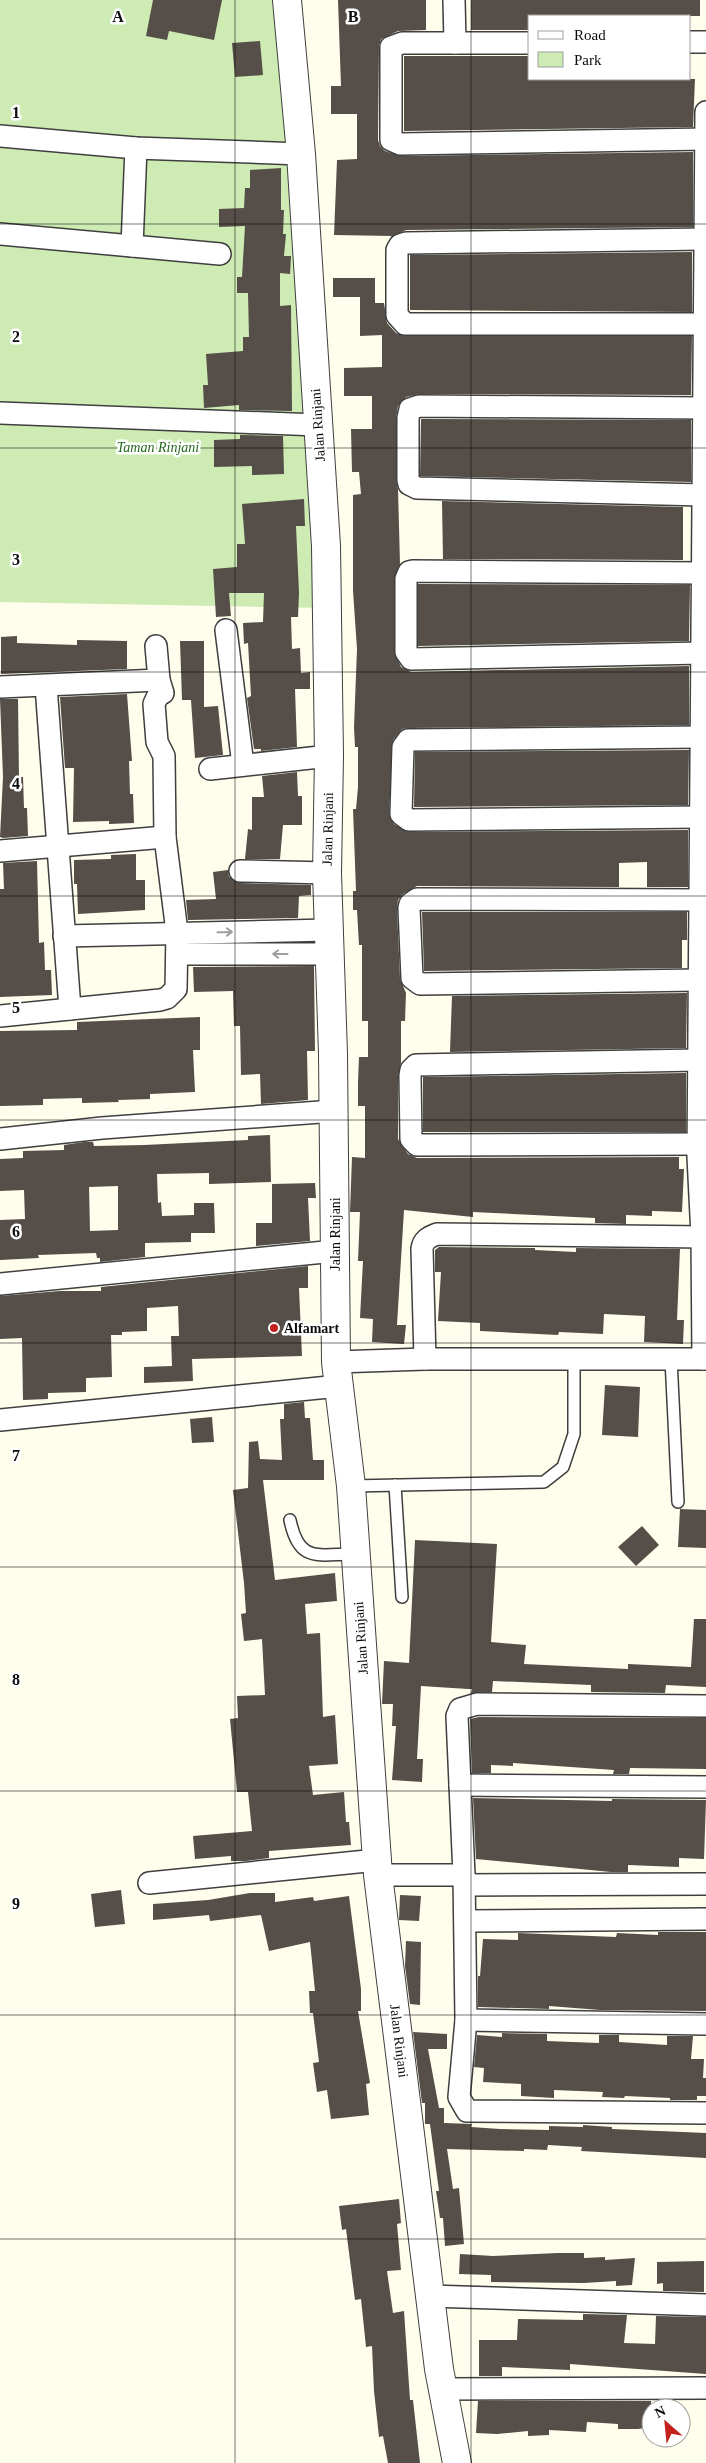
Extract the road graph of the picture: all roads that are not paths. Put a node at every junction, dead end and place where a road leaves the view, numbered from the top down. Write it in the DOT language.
graph roads {
  1 [pos="287,0"];
  2 [pos="454,0"];
  3 [pos="691,42"];
  4 [pos="706,42"];
  5 [pos="455,43"];
  6 [pos="528,43"];
  7 [pos="706,112"];
  8 [pos="0,136"];
  9 [pos="706,139"];
  10 [pos="136,148"];
  11 [pos="301,154"];
  12 [pos="0,234"];
  13 [pos="706,239"];
  14 [pos="132,246"];
  15 [pos="220,254"];
  16 [pos="705,331"];
  17 [pos="704,408"];
  18 [pos="0,413"];
  19 [pos="318,425"];
  20 [pos="705,432"];
  21 [pos="704,505"];
  22 [pos="704,581"];
  23 [pos="226,630"];
  24 [pos="156,646"];
  25 [pos="703,662"];
  26 [pos="160,684"];
  27 [pos="46,686"];
  28 [pos="0,688"];
  29 [pos="703,744"];
  30 [pos="329,756"];
  31 [pos="243,765"];
  32 [pos="210,769"];
  33 [pos="703,825"];
  34 [pos="165,837"];
  35 [pos="57,847"];
  36 [pos="0,851"];
  37 [pos="240,871"];
  38 [pos="327,873"];
  39 [pos="703,900"];
  40 [pos="177,932"];
  41 [pos="64,936"];
  42 [pos="329,942"];
  43 [pos="177,954"];
  44 [pos="702,984"];
  45 [pos="70,1009"];
  46 [pos="0,1016"];
  47 [pos="701,1072"];
  48 [pos="334,1111"];
  49 [pos="0,1139"];
  50 [pos="701,1153"];
  51 [pos="704,1236"];
  52 [pos="335,1251"];
  53 [pos="0,1284"];
  54 [pos="425,1359"];
  55 [pos="704,1359"];
  56 [pos="574,1360"];
  57 [pos="671,1360"];
  58 [pos="338,1374"];
  59 [pos="0,1420"];
  60 [pos="395,1485"];
  61 [pos="351,1486"];
  62 [pos="678,1502"];
  63 [pos="290,1520"];
  64 [pos="356,1554"];
  65 [pos="402,1597"];
  66 [pos="706,1706"];
  67 [pos="460,1785"];
  68 [pos="706,1787"];
  69 [pos="377,1867"];
  70 [pos="465,1880"];
  71 [pos="149,1883"];
  72 [pos="706,1884"];
  73 [pos="706,1919"];
  74 [pos="465,1921"];
  75 [pos="466,2020"];
  76 [pos="706,2024"];
  77 [pos="706,2113"];
  78 [pos="430,2296"];
  79 [pos="706,2306"];
  80 [pos="443,2388"];
  81 [pos="706,2388"];
  82 [pos="457,2463"];
  1 -- 11 [label="street, Jalan Rinjani"];
  2 -- 5 [label="street"];
  3 -- 4 [label="street"];
  5 -- 6 [label="street"];
  5 -- 9 [label="street"];
  7 -- 9 [label="street"];
  8 -- 10 [label="street"];
  9 -- 13 [label="street"];
  10 -- 11 [label="street"];
  10 -- 14 [label="street"];
  11 -- 19 [label="street, Jalan Rinjani"];
  12 -- 14 [label="street"];
  13 -- 16 [label="street"];
  13 -- 16 [label="street"];
  14 -- 15 [label="street"];
  16 -- 17 [label="street"];
  17 -- 20 [label="street"];
  17 -- 21 [label="street"];
  18 -- 19 [label="street"];
  19 -- 30 [label="street, Jalan Rinjani"];
  20 -- 21 [label="street"];
  21 -- 22 [label="street"];
  22 -- 25 [label="street"];
  22 -- 25 [label="street"];
  23 -- 31 [label="street"];
  24 -- 26 [label="street"];
  25 -- 29 [label="street"];
  26 -- 27 [label="street"];
  26 -- 34 [label="street"];
  27 -- 28 [label="street"];
  27 -- 35 [label="street"];
  29 -- 33 [label="street"];
  29 -- 33 [label="street"];
  30 -- 31 [label="street"];
  30 -- 38 [label="street, Jalan Rinjani"];
  31 -- 32 [label="street"];
  33 -- 39 [label="street"];
  34 -- 35 [label="street"];
  34 -- 40 [label="street"];
  35 -- 36 [label="street"];
  35 -- 41 [label="street"];
  37 -- 38 [label="street"];
  38 -- 42 [label="street, Jalan Rinjani"];
  39 -- 44 [label="street"];
  39 -- 44 [label="street"];
  40 -- 41 [label="street"];
  40 -- 42 [label="street, one-way"];
  40 -- 43 [label="street"];
  41 -- 45 [label="street"];
  42 -- 43 [label="street, one-way"];
  42 -- 48 [label="street, Jalan Rinjani"];
  43 -- 45 [label="street"];
  44 -- 47 [label="street"];
  45 -- 46 [label="street"];
  47 -- 50 [label="street"];
  47 -- 50 [label="street"];
  48 -- 49 [label="street"];
  48 -- 52 [label="street, Jalan Rinjani"];
  50 -- 51 [label="street"];
  51 -- 54 [label="street"];
  51 -- 55 [label="street"];
  52 -- 53 [label="street"];
  52 -- 58 [label="street, Jalan Rinjani"];
  54 -- 56 [label="street"];
  54 -- 58 [label="street"];
  55 -- 57 [label="street"];
  56 -- 57 [label="street"];
  56 -- 60 [label="lane"];
  57 -- 62 [label="lane"];
  58 -- 59 [label="street"];
  58 -- 61 [label="street, Jalan Rinjani"];
  60 -- 61 [label="lane"];
  60 -- 65 [label="lane"];
  61 -- 64 [label="street, Jalan Rinjani"];
  63 -- 64 [label="lane"];
  64 -- 69 [label="street, Jalan Rinjani"];
  66 -- 67 [label="street"];
  67 -- 68 [label="street"];
  67 -- 70 [label="street"];
  69 -- 70 [label="street"];
  69 -- 71 [label="street"];
  69 -- 78 [label="street, Jalan Rinjani"];
  70 -- 72 [label="street"];
  70 -- 74 [label="street"];
  73 -- 74 [label="street"];
  74 -- 75 [label="street"];
  75 -- 76 [label="street"];
  75 -- 77 [label="street"];
  78 -- 79 [label="street"];
  78 -- 80 [label="street, Jalan Rinjani"];
  80 -- 81 [label="street"];
  80 -- 82 [label="street, Jalan Rinjani"];
}
